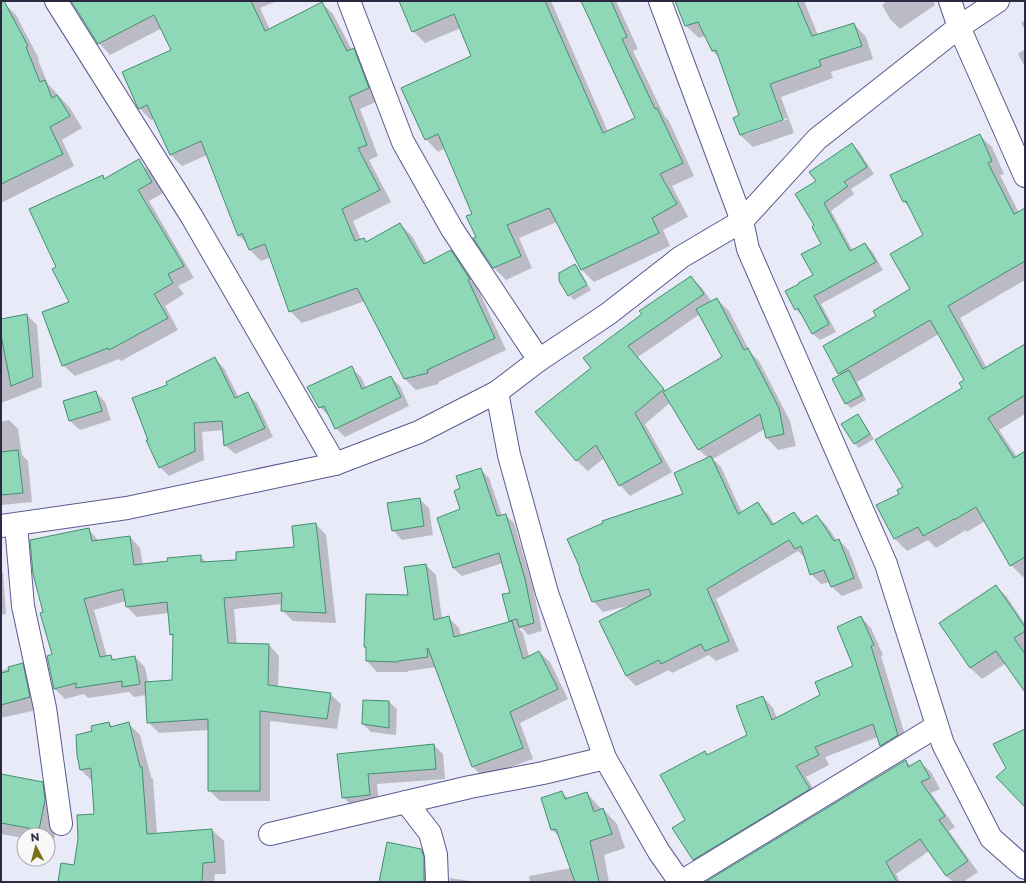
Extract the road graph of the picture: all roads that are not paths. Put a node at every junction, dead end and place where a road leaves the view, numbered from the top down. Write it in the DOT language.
graph roads {
  1 [pos="56,1"];
  2 [pos="349,1"];
  3 [pos="660,1"];
  4 [pos="950,1"];
  5 [pos="998,1"];
  6 [pos="959,27"];
  7 [pos="1025,176"];
  8 [pos="742,221"];
  9 [pos="539,360"];
  10 [pos="497,392"];
  11 [pos="335,464"];
  12 [pos="8,525"];
  13 [pos="937,726"];
  14 [pos="605,758"];
  15 [pos="406,802"];
  16 [pos="61,824"];
  17 [pos="270,834"];
  18 [pos="1025,868"];
  19 [pos="437,882"];
  20 [pos="680,882"];
  1 -- 11 [label="street"];
  2 -- 9 [label="street"];
  3 -- 8 [label="street"];
  4 -- 6 [label="street"];
  5 -- 6 [label="street"];
  6 -- 7 [label="street"];
  6 -- 8 [label="street"];
  8 -- 9 [label="street"];
  8 -- 13 [label="street"];
  9 -- 10 [label="street"];
  10 -- 11 [label="street"];
  10 -- 14 [label="street"];
  11 -- 12 [label="street"];
  12 -- 16 [label="street"];
  13 -- 18 [label="street"];
  13 -- 20 [label="street"];
  14 -- 15 [label="street"];
  14 -- 20 [label="street"];
  15 -- 17 [label="street"];
  15 -- 19 [label="street"];
}
